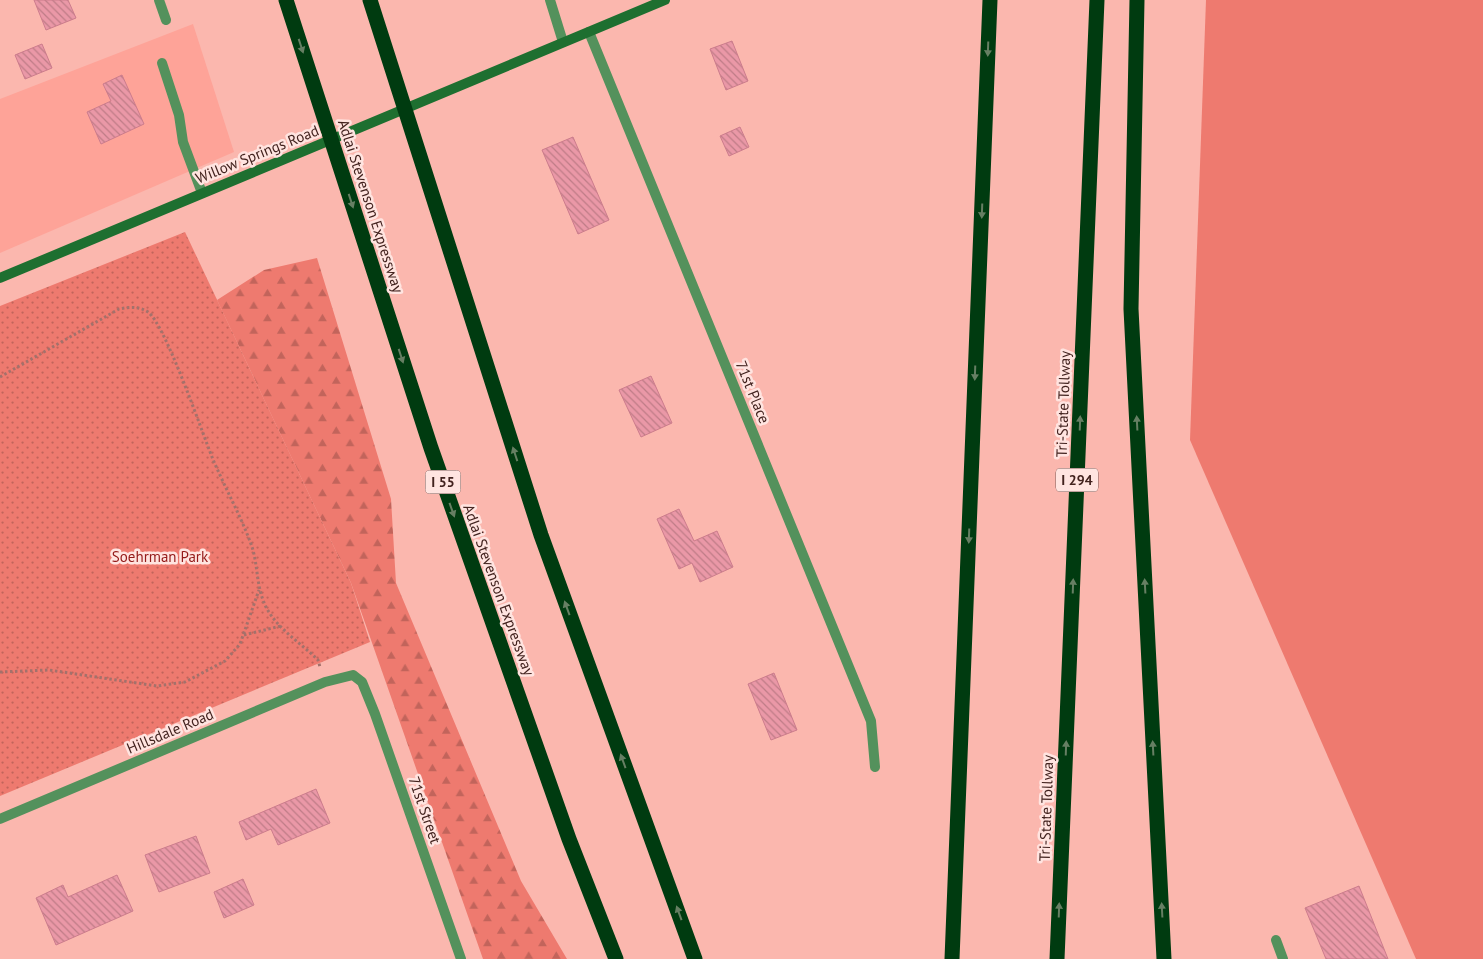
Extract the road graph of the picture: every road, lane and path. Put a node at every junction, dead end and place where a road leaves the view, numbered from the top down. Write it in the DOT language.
graph roads {
  1 [pos="159,0"];
  2 [pos="286,0"];
  3 [pos="370,0"];
  4 [pos="550,0"];
  5 [pos="665,0"];
  6 [pos="990,0"];
  7 [pos="1098,0"];
  8 [pos="1137,0"];
  9 [pos="166,20"];
  10 [pos="589,32"];
  11 [pos="563,42"];
  12 [pos="162,63"];
  13 [pos="202,193"];
  14 [pos="0,278"];
  15 [pos="0,377"];
  16 [pos="259,590"];
  17 [pos="280,626"];
  18 [pos="243,635"];
  19 [pos="0,672"];
  20 [pos="353,675"];
  21 [pos="325,682"];
  22 [pos="875,766"];
  23 [pos="0,819"];
  24 [pos="1276,940"];
  25 [pos="461,959"];
  26 [pos="616,959"];
  27 [pos="696,959"];
  28 [pos="952,959"];
  29 [pos="1057,959"];
  30 [pos="1164,959"];
  31 [pos="1283,959"];
  1 -- 9 [label="street"];
  2 -- 26 [label="highway, Adlai Stevenson Expressway / I 55, one-way"];
  27 -- 3 [label="highway, one-way"];
  4 -- 11 [label="street"];
  5 -- 10 [label="main road, Willow Springs Road"];
  6 -- 28 [label="highway, one-way"];
  29 -- 7 [label="highway, Tri-State Tollway / I 294, one-way"];
  30 -- 8 [label="highway, one-way"];
  10 -- 11 [label="main road, Willow Springs Road"];
  10 -- 22 [label="street, 71st Place"];
  11 -- 13 [label="main road, Willow Springs Road"];
  12 -- 13 [label="street"];
  13 -- 14 [label="main road, Willow Springs Road"];
  15 -- 16 [label="path"];
  16 -- 17 [label="path"];
  16 -- 18 [label="path"];
  17 -- 18 [label="path"];
  17 -- 21 [label="path"];
  18 -- 19 [label="path"];
  20 -- 21 [label="street, Hillsdale Road"];
  20 -- 25 [label="street, 71st Street"];
  21 -- 23 [label="street, Hillsdale Road"];
  24 -- 31 [label="street"];
}
